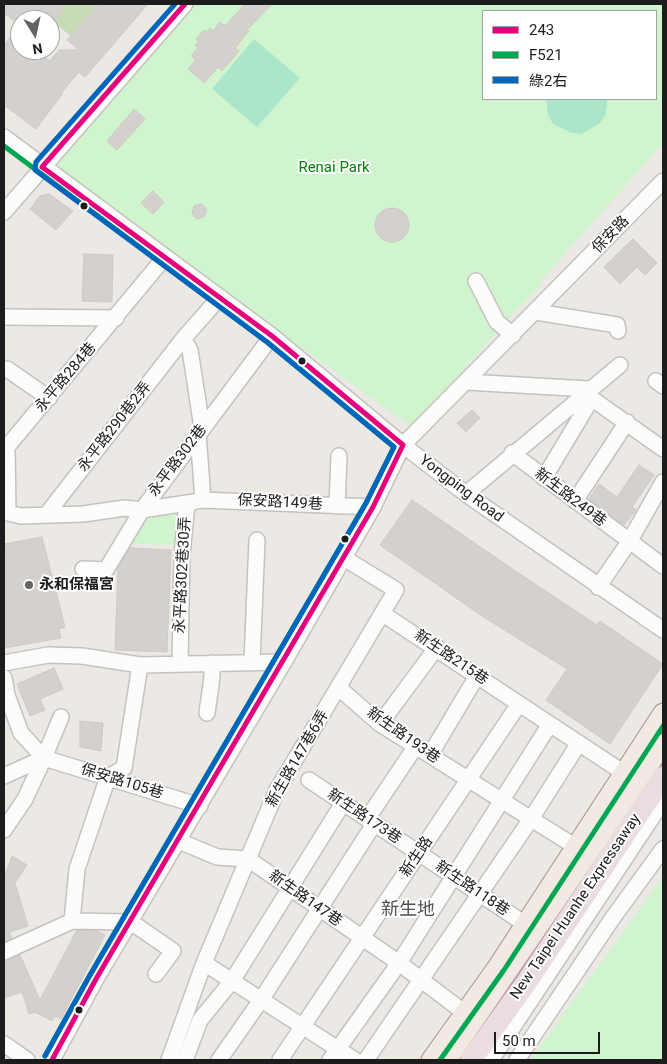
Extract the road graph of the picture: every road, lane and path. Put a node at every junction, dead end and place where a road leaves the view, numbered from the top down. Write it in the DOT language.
graph roads {
  1 [pos="185,4"];
  2 [pos="4,137"];
  3 [pos="42,167"];
  4 [pos="663,181"];
  5 [pos="4,212"];
  6 [pos="166,257"];
  7 [pos="476,281"];
  8 [pos="220,297"];
  9 [pos="536,312"];
  10 [pos="4,317"];
  11 [pos="116,318"];
  12 [pos="618,331"];
  13 [pos="513,335"];
  14 [pos="272,336"];
  15 [pos="183,339"];
  16 [pos="620,365"];
  17 [pos="7,369"];
  18 [pos="466,382"];
  19 [pos="588,393"];
  20 [pos="49,398"];
  21 [pos="627,422"];
  22 [pos="200,430"];
  23 [pos="404,446"];
  24 [pos="663,449"];
  25 [pos="512,454"];
  26 [pos="339,456"];
  27 [pos="544,478"];
  28 [pos="663,482"];
  29 [pos="466,494"];
  30 [pos="203,500"];
  31 [pos="575,501"];
  32 [pos="187,502"];
  33 [pos="337,506"];
  34 [pos="373,507"];
  35 [pos="142,510"];
  36 [pos="6,512"];
  37 [pos="46,515"];
  38 [pos="257,540"];
  39 [pos="628,542"];
  40 [pos="344,558"];
  41 [pos="663,566"];
  42 [pos="83,569"];
  43 [pos="598,587"];
  44 [pos="383,614"];
  45 [pos="663,630"];
  46 [pos="437,647"];
  47 [pos="252,662"];
  48 [pos="284,662"];
  49 [pos="4,663"];
  50 [pos="180,663"];
  51 [pos="212,663"];
  52 [pos="140,665"];
  53 [pos="478,676"];
  54 [pos="4,678"];
  55 [pos="339,688"];
  56 [pos="520,704"];
  57 [pos="207,713"];
  58 [pos="663,713"];
  59 [pos="61,717"];
  60 [pos="380,724"];
  61 [pos="550,724"];
  62 [pos="579,743"];
  63 [pos="663,744"];
  64 [pos="416,746"];
  65 [pos="430,755"];
  66 [pos="44,758"];
  67 [pos="624,773"];
  68 [pos="4,776"];
  69 [pos="663,777"];
  70 [pos="108,778"];
  71 [pos="309,780"];
  72 [pos="469,780"];
  73 [pos="663,786"];
  74 [pos="502,801"];
  75 [pos="663,801"];
  76 [pos="343,803"];
  77 [pos="200,806"];
  78 [pos="531,819"];
  79 [pos="370,821"];
  80 [pos="4,830"];
  81 [pos="179,841"];
  82 [pos="576,848"];
  83 [pos="663,849"];
  84 [pos="419,854"];
  85 [pos="248,858"];
  86 [pos="452,876"];
  87 [pos="289,888"];
  88 [pos="479,894"];
  89 [pos="319,909"];
  90 [pos="72,921"];
  91 [pos="131,922"];
  92 [pos="526,924"];
  93 [pos="362,939"];
  94 [pos="4,952"];
  95 [pos="204,963"];
  96 [pos="399,963"];
  97 [pos="156,974"];
  98 [pos="422,980"];
  99 [pos="232,982"];
  100 [pos="261,1000"];
  101 [pos="465,1013"];
  102 [pos="302,1027"];
  103 [pos="4,1044"];
  104 [pos="334,1054"];
  105 [pos="27,1060"];
  106 [pos="52,1060"];
  107 [pos="170,1060"];
  108 [pos="185,1060"];
  109 [pos="219,1060"];
  110 [pos="280,1060"];
  111 [pos="355,1060"];
  112 [pos="366,1060"];
  113 [pos="431,1060"];
  114 [pos="447,1060"];
  115 [pos="471,1060"];
  116 [pos="477,1060"];
  117 [pos="492,1060"];
  118 [pos="518,1060"];
  1 -- 3 [label="street"];
  2 -- 3 [label="street, Yongping Road"];
  3 -- 5 [label="street"];
  3 -- 6 [label="street, Yongping Road"];
  4 -- 9 [label="street, 保安路"];
  6 -- 8 [label="street, Yongping Road"];
  6 -- 11 [label="street, 永平路284巷"];
  7 -- 13 [label="street"];
  8 -- 14 [label="street, Yongping Road"];
  8 -- 15 [label="street, 永平路290巷2弄"];
  9 -- 12 [label="street"];
  9 -- 13 [label="street, 保安路"];
  10 -- 11 [label="street"];
  11 -- 20 [label="street, 永平路284巷"];
  13 -- 18 [label="street, 保安路"];
  14 -- 22 [label="street, 永平路302巷"];
  14 -- 23 [label="street, Yongping Road"];
  15 -- 22 [label="street"];
  15 -- 37 [label="street, 永平路290巷2弄"];
  16 -- 19 [label="street"];
  17 -- 20 [label="street"];
  18 -- 19 [label="street"];
  18 -- 23 [label="street, 保安路"];
  19 -- 21 [label="street"];
  19 -- 25 [label="street"];
  19 -- 27 [label="street"];
  20 -- 36 [label="street, 永平路284巷"];
  21 -- 24 [label="street"];
  21 -- 31 [label="street"];
  22 -- 30 [label="street"];
  22 -- 35 [label="street, 永平路302巷"];
  23 -- 29 [label="street, Yongping Road"];
  23 -- 34 [label="street, 保安路"];
  25 -- 27 [label="street, 新生路249巷"];
  25 -- 29 [label="street"];
  26 -- 33 [label="street"];
  27 -- 31 [label="street, 新生路249巷"];
  28 -- 39 [label="street"];
  29 -- 43 [label="street, Yongping Road"];
  30 -- 32 [label="street, 保安路149巷"];
  30 -- 33 [label="street, 保安路149巷"];
  31 -- 39 [label="street, 新生路249巷"];
  32 -- 35 [label="street, 永平路302巷30弄"];
  32 -- 50 [label="street, 永平路302巷30弄"];
  33 -- 34 [label="street, 保安路149巷"];
  34 -- 40 [label="street, 保安路"];
  35 -- 37 [label="street, 永平路302巷"];
  35 -- 42 [label="street"];
  36 -- 37 [label="street, 永平路284巷"];
  38 -- 47 [label="street"];
  39 -- 41 [label="street, 新生路249巷"];
  39 -- 43 [label="street"];
  40 -- 44 [label="street, 新生路147巷6弄"];
  40 -- 48 [label="street, 保安路"];
  43 -- 45 [label="street, Yongping Road"];
  44 -- 46 [label="street, 新生路215巷"];
  44 -- 55 [label="street, 新生路147巷6弄"];
  46 -- 53 [label="street, 新生路215巷"];
  46 -- 60 [label="street"];
  47 -- 48 [label="street"];
  47 -- 51 [label="street"];
  48 -- 77 [label="street, 保安路"];
  49 -- 52 [label="street"];
  50 -- 51 [label="street"];
  50 -- 52 [label="street"];
  51 -- 57 [label="street"];
  52 -- 70 [label="street"];
  53 -- 56 [label="street, 新生路215巷"];
  53 -- 65 [label="street"];
  54 -- 66 [label="street"];
  55 -- 60 [label="street, 新生路193巷"];
  55 -- 85 [label="street, 新生路147巷6弄"];
  56 -- 61 [label="street, 新生路215巷"];
  56 -- 72 [label="street, 新生路"];
  58 -- 67 [label="main road"];
  59 -- 66 [label="street"];
  60 -- 64 [label="street, 新生路193巷"];
  61 -- 62 [label="street, 新生路215巷"];
  61 -- 74 [label="street"];
  62 -- 67 [label="street, 新生路215巷"];
  62 -- 78 [label="street"];
  63 -- 114 [label="main road"];
  64 -- 65 [label="street, 新生路193巷"];
  64 -- 79 [label="street"];
  65 -- 72 [label="street, 新生路193巷"];
  66 -- 68 [label="street"];
  66 -- 70 [label="street, 保安路105巷"];
  66 -- 80 [label="street"];
  67 -- 82 [label="main road"];
  69 -- 115 [label="highway, New Taipei Huanhe Expressaway"];
  70 -- 77 [label="street, 保安路105巷"];
  70 -- 90 [label="street"];
  71 -- 76 [label="street, 新生路173巷"];
  72 -- 74 [label="street, 新生路193巷"];
  72 -- 84 [label="street, 新生路"];
  73 -- 116 [label="street"];
  74 -- 78 [label="street, 新生路193巷"];
  74 -- 86 [label="street"];
  75 -- 117 [label="street"];
  76 -- 79 [label="street, 新生路173巷"];
  76 -- 87 [label="street"];
  77 -- 81 [label="street, 保安路"];
  78 -- 82 [label="street, 新生路193巷"];
  78 -- 88 [label="street"];
  79 -- 84 [label="street, 新生路173巷"];
  79 -- 89 [label="street"];
  81 -- 85 [label="street"];
  81 -- 91 [label="street, 保安路"];
  82 -- 92 [label="main road"];
  83 -- 118 [label="street"];
  84 -- 86 [label="street, 新生路118巷"];
  84 -- 93 [label="street, 新生路"];
  85 -- 87 [label="street, 新生路147巷"];
  85 -- 95 [label="street, 新生路147巷6弄"];
  86 -- 88 [label="street, 新生路118巷"];
  86 -- 96 [label="street"];
  87 -- 89 [label="street, 新生路147巷"];
  87 -- 99 [label="street"];
  88 -- 92 [label="street, 新生路118巷"];
  88 -- 98 [label="street"];
  89 -- 93 [label="street, 新生路147巷"];
  89 -- 100 [label="street"];
  90 -- 91 [label="street"];
  90 -- 94 [label="street"];
  91 -- 97 [label="street"];
  91 -- 106 [label="street, 保安路"];
  92 -- 101 [label="main road"];
  93 -- 96 [label="street, 新生路147巷"];
  93 -- 102 [label="street, 新生路"];
  95 -- 99 [label="street"];
  95 -- 107 [label="street, 新生路147巷6弄"];
  96 -- 98 [label="street, 新生路147巷"];
  96 -- 104 [label="street"];
  98 -- 101 [label="street, 新生路147巷"];
  98 -- 112 [label="street"];
  99 -- 100 [label="street"];
  99 -- 108 [label="street"];
  100 -- 102 [label="street"];
  100 -- 109 [label="street"];
  101 -- 113 [label="main road"];
  102 -- 104 [label="street"];
  102 -- 110 [label="street, 新生路"];
  103 -- 105 [label="street"];
  104 -- 111 [label="street"];
}
